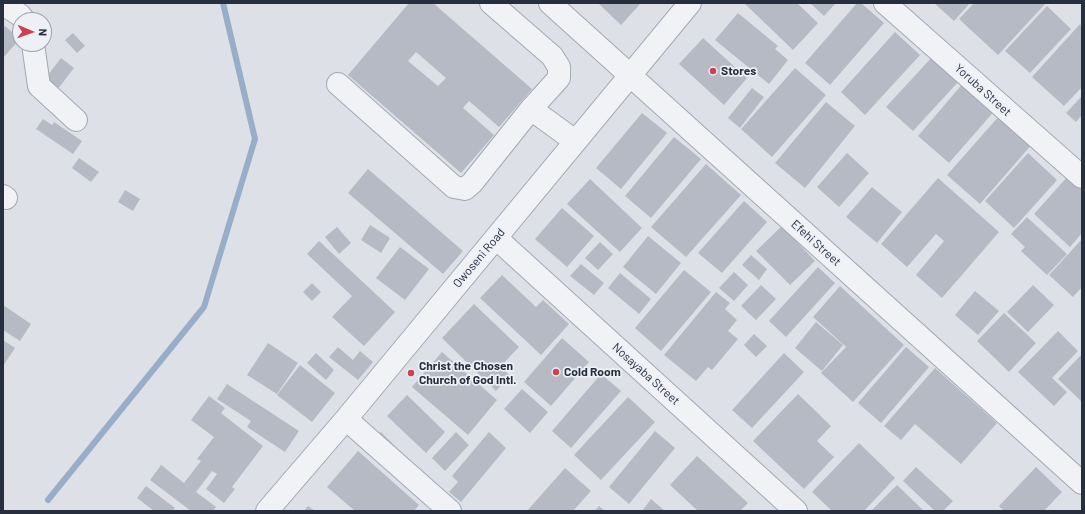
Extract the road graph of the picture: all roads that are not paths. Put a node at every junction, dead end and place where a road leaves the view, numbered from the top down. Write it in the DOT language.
graph roads {
  1 [pos="491,3"];
  2 [pos="550,3"];
  3 [pos="690,3"];
  4 [pos="885,3"];
  5 [pos="3,4"];
  6 [pos="15,12"];
  7 [pos="35,52"];
  8 [pos="629,75"];
  9 [pos="338,84"];
  10 [pos="531,109"];
  11 [pos="76,120"];
  12 [pos="575,141"];
  13 [pos="1082,178"];
  14 [pos="496,238"];
  15 [pos="346,419"];
  16 [pos="1082,483"];
  17 [pos="267,511"];
  18 [pos="450,511"];
  19 [pos="796,511"];
  1 -- 10 [label="street"];
  2 -- 8 [label="street, Efehi Street"];
  3 -- 8 [label="street, Owoseni Road"];
  4 -- 13 [label="street, Yoruba Street"];
  5 -- 6 [label="street"];
  7 -- 11 [label="street"];
  8 -- 12 [label="street, Owoseni Road"];
  8 -- 16 [label="street, Efehi Street"];
  9 -- 10 [label="street"];
  10 -- 12 [label="street"];
  12 -- 14 [label="street, Owoseni Road"];
  14 -- 15 [label="street, Owoseni Road"];
  14 -- 19 [label="street, Nosayaba Street"];
  15 -- 17 [label="street, Owoseni Road"];
  15 -- 18 [label="street"];
}
